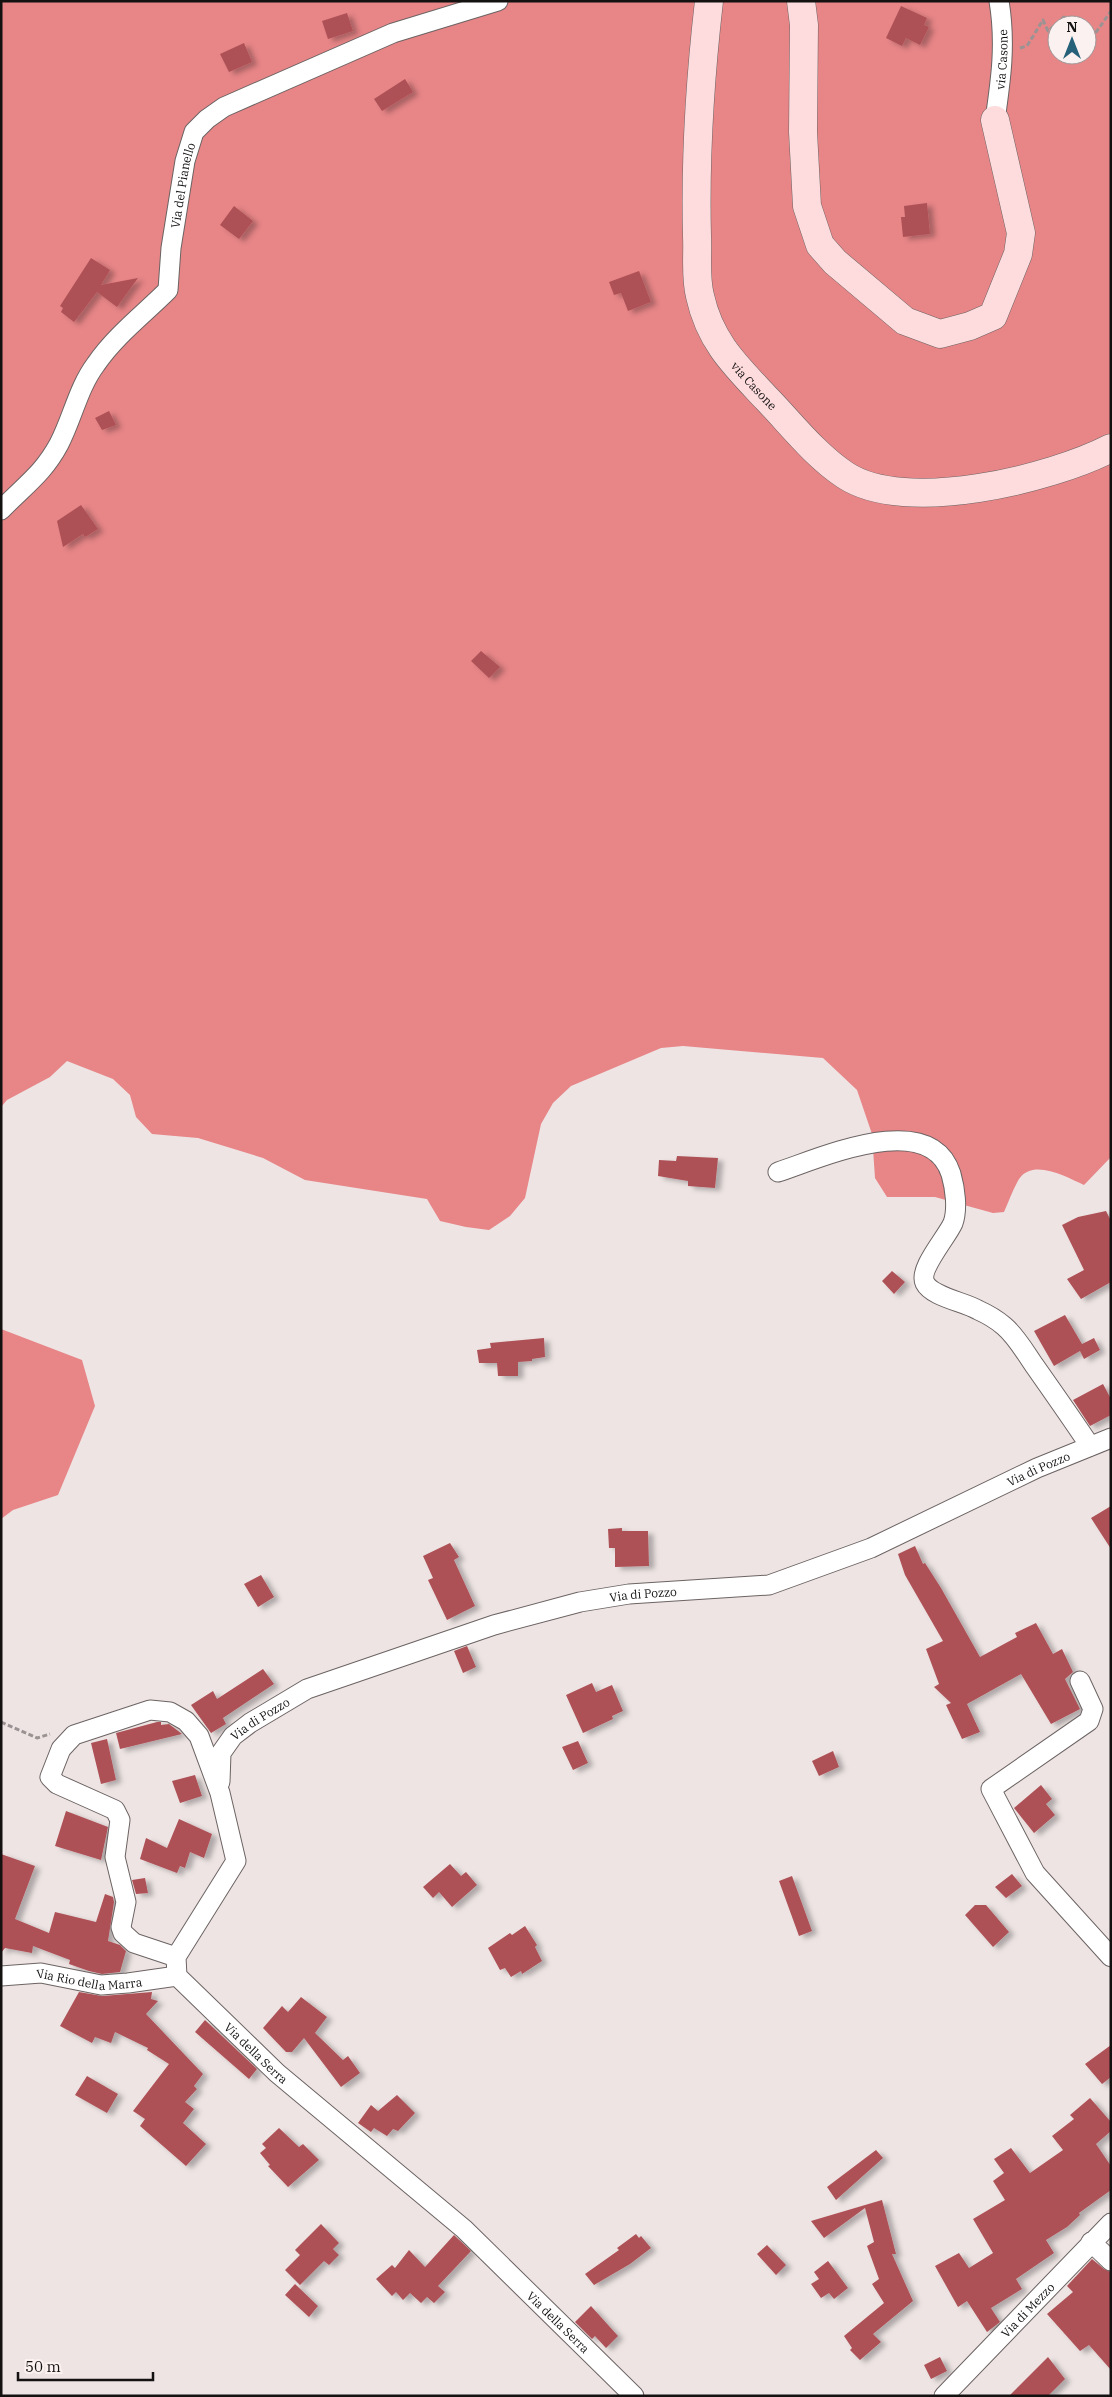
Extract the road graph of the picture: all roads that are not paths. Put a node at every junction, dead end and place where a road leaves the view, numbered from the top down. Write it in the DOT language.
graph roads {
  1 [pos="498,1"];
  2 [pos="801,1"];
  3 [pos="1000,1"];
  4 [pos="706,9"];
  5 [pos="995,120"];
  6 [pos="1111,448"];
  7 [pos="1,510"];
  8 [pos="778,1172"];
  9 [pos="1111,1438"];
  10 [pos="1090,1446"];
  11 [pos="1080,1681"];
  12 [pos="220,1793"];
  13 [pos="176,1957"];
  14 [pos="1111,1957"];
  15 [pos="1,1976"];
  16 [pos="177,1976"];
  17 [pos="1111,2223"];
  18 [pos="1091,2242"];
  19 [pos="1111,2261"];
  20 [pos="634,2396"];
  21 [pos="944,2396"];
  1 -- 7 [label="street, Via del Pianello"];
  2 -- 5 [label="street, via Casone"];
  3 -- 5 [label="street, via Casone"];
  4 -- 6 [label="street, via Casone"];
  8 -- 10 [label="street"];
  9 -- 10 [label="street, Via di Pozzo"];
  10 -- 12 [label="street, Via di Pozzo"];
  11 -- 14 [label="street"];
  12 -- 13 [label="street"];
  12 -- 13 [label="street"];
  13 -- 16 [label="street"];
  15 -- 16 [label="street, Via Rio della Marra"];
  16 -- 20 [label="street, Via della Serra"];
  17 -- 18 [label="street, Via di Mezzo"];
  18 -- 19 [label="street"];
  18 -- 21 [label="street, Via di Mezzo"];
}
